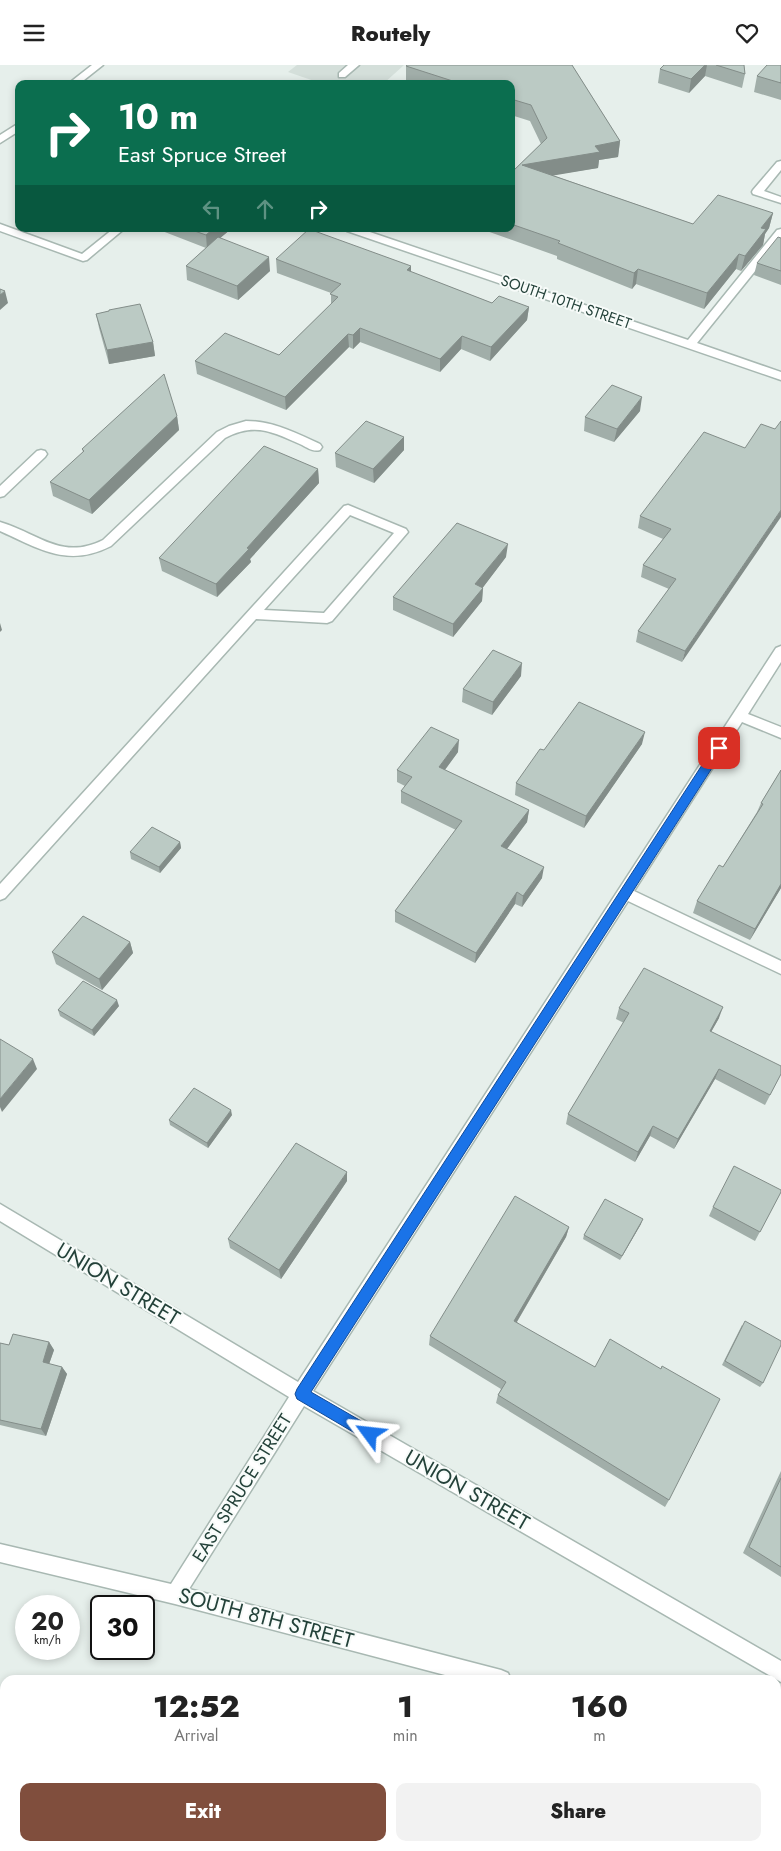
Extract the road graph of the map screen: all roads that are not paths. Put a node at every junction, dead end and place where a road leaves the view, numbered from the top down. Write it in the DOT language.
graph roads {
  1 [pos="98,65"];
  2 [pos="354,65"];
  3 [pos="342,75"];
  4 [pos="78,80"];
  5 [pos="15,129"];
  6 [pos="0,140"];
  7 [pos="781,163"];
  8 [pos="781,200"];
  9 [pos="0,227"];
  10 [pos="781,231"];
  11 [pos="115,232"];
  12 [pos="363,232"];
  13 [pos="690,345"];
  14 [pos="781,376"];
  15 [pos="316,447"];
  16 [pos="41,455"];
  17 [pos="0,493"];
  18 [pos="0,525"];
  19 [pos="253,614"];
  20 [pos="781,651"];
  21 [pos="740,716"];
  22 [pos="781,733"];
  23 [pos="625,893"];
  24 [pos="0,894"];
  25 [pos="781,968"];
  26 [pos="0,1212"];
  27 [pos="301,1394"];
  28 [pos="0,1553"];
  29 [pos="175,1595"];
  30 [pos="781,1672"];
  31 [pos="482,1675"];
  1 -- 4 [label="street"];
  2 -- 3 [label="street"];
  5 -- 6 [label="street"];
  7 -- 8 [label="street"];
  9 -- 11 [label="street"];
  10 -- 13 [label="street"];
  12 -- 13 [label="street, SOUTH 10TH STREET"];
  13 -- 14 [label="street, SOUTH 10TH STREET"];
  15 -- 18 [label="street"];
  16 -- 17 [label="street"];
  19 -- 19 [label="street"];
  19 -- 24 [label="street"];
  20 -- 21 [label="street, EAST SPRUCE STREET"];
  21 -- 22 [label="street"];
  21 -- 23 [label="street, EAST SPRUCE STREET"];
  23 -- 25 [label="street"];
  23 -- 27 [label="street, EAST SPRUCE STREET"];
  26 -- 27 [label="street, UNION STREET"];
  27 -- 29 [label="street, EAST SPRUCE STREET"];
  27 -- 30 [label="street, UNION STREET"];
  28 -- 29 [label="street, SOUTH 8TH STREET"];
  29 -- 31 [label="street, SOUTH 8TH STREET"];
}
